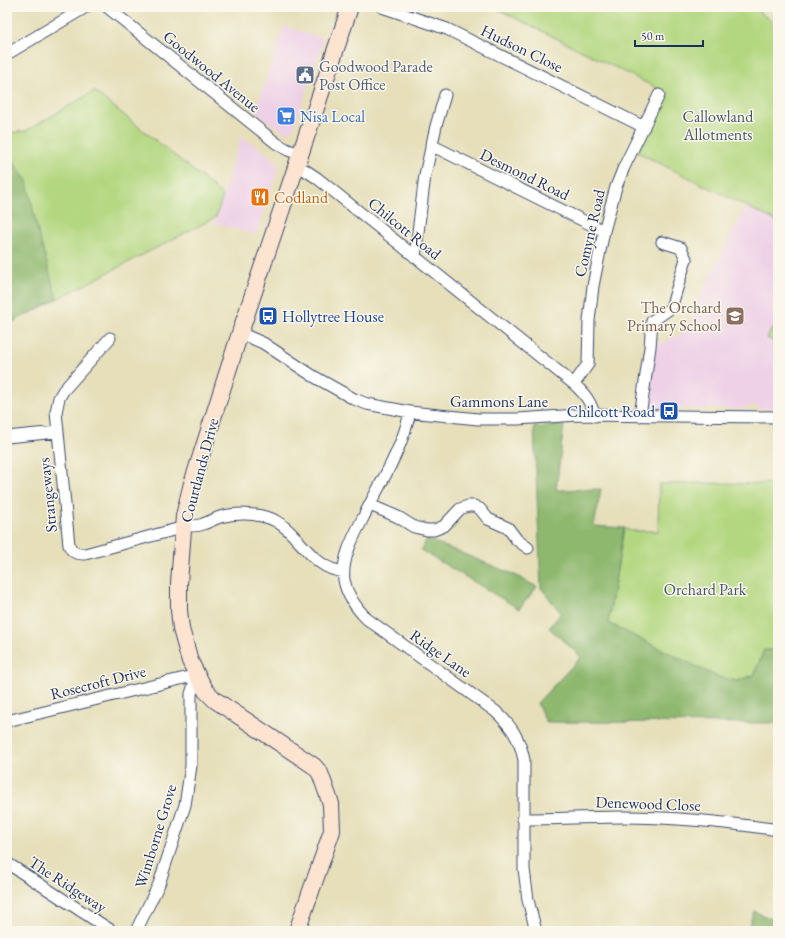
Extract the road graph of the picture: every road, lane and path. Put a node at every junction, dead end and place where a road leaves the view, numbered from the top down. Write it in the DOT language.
graph roads {
  1 [pos="86,7"];
  2 [pos="107,7"];
  3 [pos="350,7"];
  4 [pos="382,7"];
  5 [pos="7,54"];
  6 [pos="445,95"];
  7 [pos="659,95"];
  8 [pos="644,127"];
  9 [pos="431,145"];
  10 [pos="298,160"];
  11 [pos="604,230"];
  12 [pos="662,242"];
  13 [pos="415,257"];
  14 [pos="240,333"];
  15 [pos="110,338"];
  16 [pos="574,384"];
  17 [pos="410,412"];
  18 [pos="595,416"];
  19 [pos="640,416"];
  20 [pos="778,418"];
  21 [pos="57,432"];
  22 [pos="7,437"];
  23 [pos="370,505"];
  24 [pos="183,528"];
  25 [pos="528,548"];
  26 [pos="344,571"];
  27 [pos="197,675"];
  28 [pos="7,721"];
  29 [pos="523,819"];
  30 [pos="772,829"];
  31 [pos="7,863"];
  32 [pos="112,931"];
  33 [pos="136,931"];
  34 [pos="297,931"];
  35 [pos="536,931"];
  1 -- 5 [label="street"];
  2 -- 10 [label="street, Goodwood Avenue"];
  3 -- 10 [label="street, Courtlands Drive"];
  4 -- 8 [label="street, Hudson Close"];
  6 -- 9 [label="street"];
  7 -- 8 [label="street, Comyne Road"];
  8 -- 11 [label="street, Comyne Road"];
  9 -- 11 [label="street, Desmond Road"];
  9 -- 13 [label="street"];
  10 -- 13 [label="street, Chilcott Road"];
  10 -- 14 [label="street, Courtlands Drive"];
  11 -- 16 [label="street, Comyne Road"];
  12 -- 19 [label="street"];
  13 -- 16 [label="street, Chilcott Road"];
  14 -- 17 [label="street, Gammons Lane"];
  14 -- 24 [label="street, Courtlands Drive"];
  15 -- 21 [label="street, Strangeways"];
  16 -- 18 [label="street, Chilcott Road"];
  17 -- 18 [label="street, Gammons Lane"];
  17 -- 23 [label="street, Ridge Lane"];
  18 -- 19 [label="street, Gammons Lane"];
  19 -- 20 [label="street, Gammons Lane"];
  21 -- 22 [label="street"];
  21 -- 24 [label="street, Strangeways"];
  23 -- 25 [label="street"];
  23 -- 26 [label="street, Ridge Lane"];
  24 -- 26 [label="street"];
  24 -- 27 [label="street, Courtlands Drive"];
  26 -- 29 [label="street, Ridge Lane"];
  27 -- 28 [label="street, Rosecroft Drive"];
  27 -- 33 [label="street, Wimborne Grove"];
  27 -- 34 [label="street, Courtlands Drive"];
  29 -- 30 [label="street, Denewood Close"];
  29 -- 35 [label="street, Ridge Lane"];
  31 -- 32 [label="street, The Ridgeway"];
}
